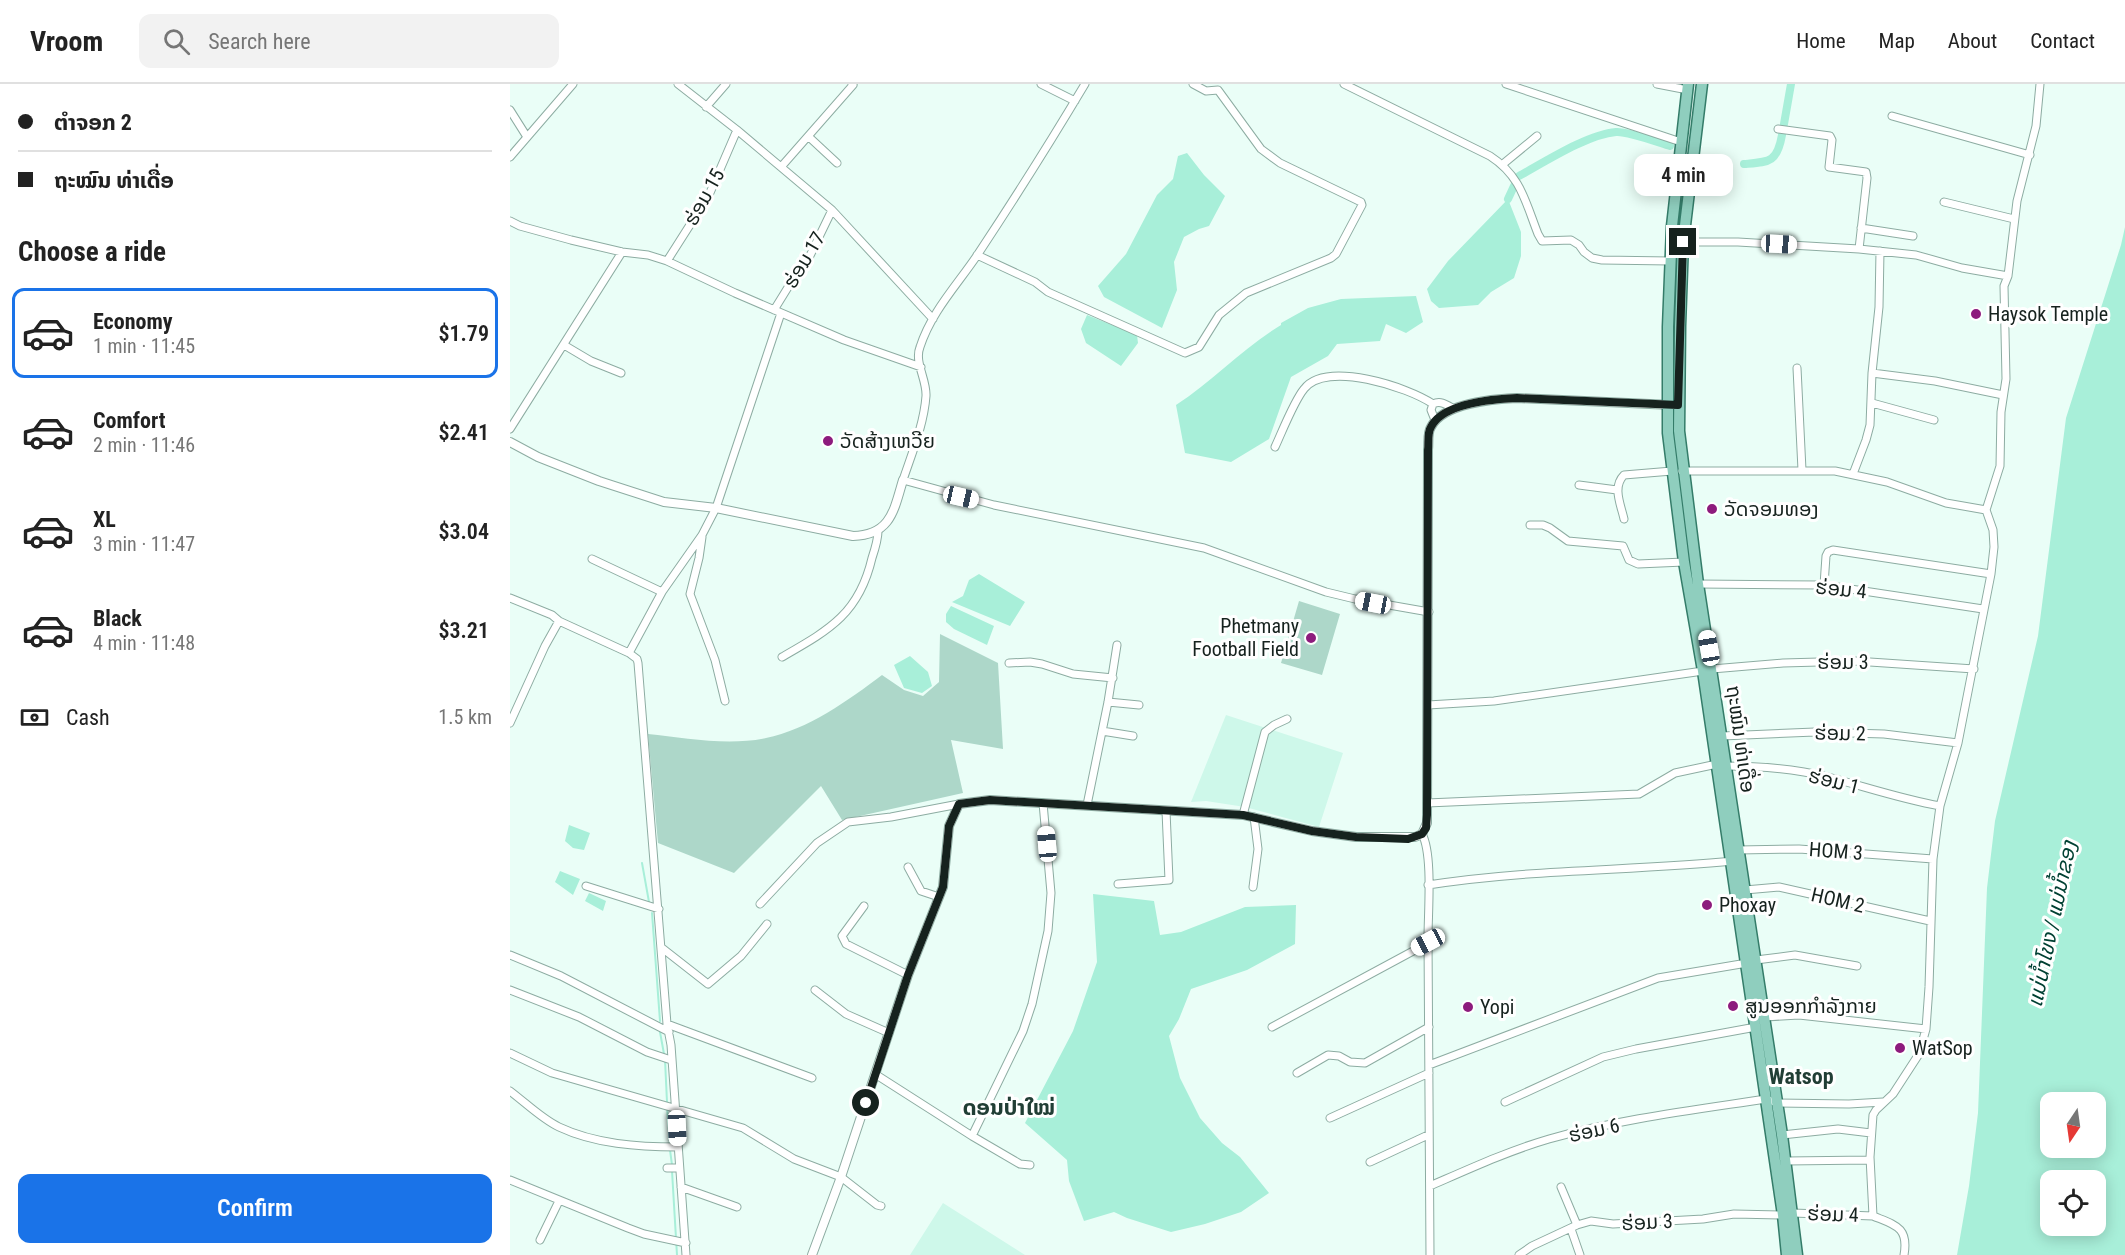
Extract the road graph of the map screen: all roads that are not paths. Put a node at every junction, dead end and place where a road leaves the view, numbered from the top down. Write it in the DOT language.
graph roads {
  1 [pos="573,84"];
  2 [pos="678,84"];
  3 [pos="726,84"];
  4 [pos="853,84"];
  5 [pos="1041,84"];
  6 [pos="1085,84"];
  7 [pos="1193,84"];
  8 [pos="1226,84"];
  9 [pos="1344,84"];
  10 [pos="1506,84"];
  11 [pos="1657,84"];
  12 [pos="1702,84"];
  13 [pos="2038,85"];
  14 [pos="1688,87"];
  15 [pos="1218,90"];
  16 [pos="1075,100"];
  17 [pos="706,107"];
  18 [pos="510,110"];
  19 [pos="1892,116"];
  20 [pos="1778,129"];
  21 [pos="737,130"];
  22 [pos="1537,135"];
  23 [pos="527,137"];
  24 [pos="809,137"];
  25 [pos="1681,142"];
  26 [pos="2030,155"];
  27 [pos="510,157"];
  28 [pos="837,163"];
  29 [pos="1503,164"];
  30 [pos="782,167"];
  31 [pos="1944,202"];
  32 [pos="832,210"];
  33 [pos="2014,219"];
  34 [pos="510,221"];
  35 [pos="1861,228"];
  36 [pos="1913,236"];
  37 [pos="1683,242"];
  38 [pos="1859,249"];
  39 [pos="1880,251"];
  40 [pos="622,252"];
  41 [pos="977,255"];
  42 [pos="667,261"];
  43 [pos="1670,261"];
  44 [pos="2008,276"];
  45 [pos="778,311"];
  46 [pos="933,319"];
  47 [pos="564,345"];
  48 [pos="921,367"];
  49 [pos="1797,368"];
  50 [pos="621,373"];
  51 [pos="1872,373"];
  52 [pos="2003,395"];
  53 [pos="1872,403"];
  54 [pos="1433,404"];
  55 [pos="1673,405"];
  56 [pos="1454,410"];
  57 [pos="1435,420"];
  58 [pos="1934,420"];
  59 [pos="510,429"];
  60 [pos="510,442"];
  61 [pos="1275,447"];
  62 [pos="1802,470"];
  63 [pos="1677,471"];
  64 [pos="1853,474"];
  65 [pos="903,480"];
  66 [pos="1579,485"];
  67 [pos="1617,490"];
  68 [pos="716,508"];
  69 [pos="1986,510"];
  70 [pos="1624,519"];
  71 [pos="1530,525"];
  72 [pos="878,531"];
  73 [pos="702,535"];
  74 [pos="592,559"];
  75 [pos="1684,562"];
  76 [pos="1991,574"];
  77 [pos="1698,584"];
  78 [pos="1824,585"];
  79 [pos="662,592"];
  80 [pos="510,598"];
  81 [pos="1983,609"];
  82 [pos="1429,612"];
  83 [pos="559,621"];
  84 [pos="1117,645"];
  85 [pos="629,653"];
  86 [pos="782,657"];
  87 [pos="1009,663"];
  88 [pos="1974,669"];
  89 [pos="1708,670"];
  90 [pos="1113,678"];
  91 [pos="725,701"];
  92 [pos="1108,702"];
  93 [pos="1139,705"];
  94 [pos="1428,705"];
  95 [pos="1287,719"];
  96 [pos="510,723"];
  97 [pos="1102,731"];
  98 [pos="1133,736"];
  99 [pos="1722,736"];
  100 [pos="1958,743"];
  101 [pos="1721,765"];
  102 [pos="1043,803"];
  103 [pos="1427,803"];
  104 [pos="959,804"];
  105 [pos="1087,805"];
  106 [pos="1940,806"];
  107 [pos="1166,811"];
  108 [pos="1243,815"];
  109 [pos="1254,817"];
  110 [pos="1422,834"];
  111 [pos="1736,857"];
  112 [pos="1933,859"];
  113 [pos="908,867"];
  114 [pos="1118,884"];
  115 [pos="1428,885"];
  116 [pos="586,886"];
  117 [pos="1253,887"];
  118 [pos="1745,890"];
  119 [pos="939,897"];
  120 [pos="760,904"];
  121 [pos="864,906"];
  122 [pos="659,909"];
  123 [pos="1930,921"];
  124 [pos="767,924"];
  125 [pos="1428,942"];
  126 [pos="662,948"];
  127 [pos="510,955"];
  128 [pos="1751,962"];
  129 [pos="1857,966"];
  130 [pos="908,975"];
  131 [pos="510,990"];
  132 [pos="815,990"];
  133 [pos="1765,1017"];
  134 [pos="1429,1027"];
  135 [pos="1756,1027"];
  136 [pos="668,1028"];
  137 [pos="1272,1028"];
  138 [pos="1926,1029"];
  139 [pos="888,1033"];
  140 [pos="510,1053"];
  141 [pos="669,1059"];
  142 [pos="1429,1069"];
  143 [pos="1297,1073"];
  144 [pos="875,1074"];
  145 [pos="812,1078"];
  146 [pos="510,1092"];
  147 [pos="1766,1099"];
  148 [pos="1505,1102"];
  149 [pos="1777,1102"];
  150 [pos="1883,1102"];
  151 [pos="676,1108"];
  152 [pos="1330,1118"];
  153 [pos="1871,1133"];
  154 [pos="1428,1135"];
  155 [pos="1782,1135"];
  156 [pos="972,1136"];
  157 [pos="674,1147"];
  158 [pos="1870,1160"];
  159 [pos="1786,1161"];
  160 [pos="1370,1162"];
  161 [pos="1030,1165"];
  162 [pos="841,1177"];
  163 [pos="510,1180"];
  164 [pos="1430,1186"];
  165 [pos="681,1187"];
  166 [pos="1561,1187"];
  167 [pos="559,1201"];
  168 [pos="881,1206"];
  169 [pos="737,1207"];
  170 [pos="1788,1214"];
  171 [pos="1873,1216"];
  172 [pos="1574,1227"];
  173 [pos="540,1240"];
  174 [pos="680,1242"];
  175 [pos="686,1255"];
  176 [pos="812,1255"];
  177 [pos="1430,1255"];
  178 [pos="1519,1255"];
  179 [pos="1580,1255"];
  180 [pos="1787,1255"];
  181 [pos="1797,1255"];
  182 [pos="1904,1255"];
  1 -- 23 [label="street"];
  2 -- 17 [label="street"];
  3 -- 17 [label="street"];
  4 -- 24 [label="street"];
  5 -- 16 [label="street"];
  6 -- 16 [label="street"];
  7 -- 15 [label="street"];
  8 -- 15 [label="street"];
  9 -- 29 [label="street"];
  10 -- 25 [label="street"];
  11 -- 14 [label="street"];
  12 -- 37 [label="main road, ຖະໝົນ ທ່າເດື່ອ"];
  13 -- 26 [label="street"];
  14 -- 25 [label="main road, ຖະໝົນ ທ່າເດື່ອ"];
  15 -- 41 [label="street"];
  16 -- 41 [label="street"];
  17 -- 21 [label="street"];
  18 -- 23 [label="street"];
  19 -- 26 [label="street"];
  20 -- 35 [label="street"];
  21 -- 30 [label="street"];
  21 -- 42 [label="street, ຮ່ອມ 15"];
  22 -- 29 [label="street"];
  23 -- 27 [label="street"];
  24 -- 28 [label="street"];
  24 -- 30 [label="street"];
  25 -- 43 [label="main road, ຖະໝົນ ທ່າເດື່ອ"];
  26 -- 33 [label="street"];
  29 -- 43 [label="street"];
  30 -- 32 [label="street"];
  31 -- 33 [label="street"];
  32 -- 45 [label="street, ຮ່ອມ 17"];
  32 -- 46 [label="street"];
  33 -- 44 [label="street"];
  34 -- 40 [label="street"];
  35 -- 36 [label="street"];
  35 -- 38 [label="street"];
  37 -- 38 [label="street"];
  37 -- 55 [label="main road, ຖະໝົນ ທ່າເດື່ອ"];
  38 -- 39 [label="street"];
  39 -- 44 [label="street"];
  39 -- 51 [label="street"];
  40 -- 42 [label="street"];
  40 -- 47 [label="street"];
  41 -- 46 [label="street"];
  42 -- 45 [label="street"];
  43 -- 55 [label="main road, ຖະໝົນ ທ່າເດື່ອ"];
  44 -- 52 [label="street"];
  45 -- 48 [label="street"];
  45 -- 68 [label="street, ຮ່ອມ 17"];
  46 -- 48 [label="street"];
  47 -- 50 [label="street"];
  47 -- 59 [label="street"];
  48 -- 65 [label="street"];
  49 -- 62 [label="street"];
  51 -- 52 [label="street"];
  51 -- 53 [label="street"];
  52 -- 69 [label="street"];
  53 -- 58 [label="street"];
  53 -- 64 [label="street"];
  54 -- 56 [label="street"];
  54 -- 57 [label="street"];
  54 -- 61 [label="street"];
  55 -- 56 [label="street"];
  55 -- 63 [label="main road, ຖະໝົນ ທ່າເດື່ອ"];
  56 -- 57 [label="street"];
  57 -- 82 [label="street"];
  60 -- 68 [label="street"];
  62 -- 63 [label="street"];
  62 -- 64 [label="street"];
  63 -- 67 [label="street"];
  63 -- 75 [label="main road, ຖະໝົນ ທ່າເດື່ອ"];
  63 -- 77 [label="main road, ຖະໝົນ ທ່າເດື່ອ"];
  64 -- 69 [label="street"];
  65 -- 72 [label="street"];
  65 -- 82 [label="street"];
  66 -- 67 [label="street"];
  67 -- 70 [label="street"];
  68 -- 72 [label="street"];
  68 -- 73 [label="street, ຮ່ອມ 17"];
  69 -- 76 [label="street"];
  71 -- 75 [label="street"];
  72 -- 86 [label="street"];
  73 -- 79 [label="street"];
  73 -- 91 [label="street"];
  74 -- 79 [label="street"];
  75 -- 89 [label="main road, ຖະໝົນ ທ່າເດື່ອ"];
  76 -- 78 [label="street"];
  76 -- 81 [label="street"];
  77 -- 78 [label="street, ຮ່ອມ 4"];
  77 -- 89 [label="main road, ຖະໝົນ ທ່າເດື່ອ"];
  78 -- 81 [label="street, ຮ່ອມ 4"];
  79 -- 85 [label="street"];
  80 -- 83 [label="street"];
  81 -- 88 [label="street"];
  82 -- 94 [label="street"];
  83 -- 85 [label="street"];
  83 -- 96 [label="street"];
  84 -- 90 [label="street"];
  85 -- 122 [label="street"];
  87 -- 90 [label="street"];
  88 -- 89 [label="street, ຮ່ອມ 3"];
  88 -- 100 [label="street"];
  89 -- 94 [label="street, ຮ່ອມ 3"];
  89 -- 99 [label="main road, ຖະໝົນ ທ່າເດື່ອ"];
  89 -- 101 [label="main road, ຖະໝົນ ທ່າເດື່ອ"];
  90 -- 92 [label="street"];
  92 -- 93 [label="street"];
  92 -- 97 [label="street"];
  94 -- 103 [label="street"];
  95 -- 108 [label="street"];
  97 -- 98 [label="street"];
  97 -- 105 [label="street"];
  99 -- 100 [label="street, ຮ່ອມ 2"];
  99 -- 101 [label="main road, ຖະໝົນ ທ່າເດື່ອ"];
  100 -- 106 [label="street"];
  101 -- 103 [label="street, ຮ່ອມ 1"];
  101 -- 106 [label="street, ຮ່ອມ 1"];
  101 -- 111 [label="main road, ຖະໝົນ ທ່າເດື່ອ"];
  102 -- 104 [label="street"];
  102 -- 105 [label="street"];
  102 -- 156 [label="street"];
  103 -- 110 [label="street"];
  104 -- 119 [label="street"];
  104 -- 120 [label="street"];
  105 -- 107 [label="street"];
  106 -- 112 [label="street"];
  107 -- 108 [label="street"];
  107 -- 114 [label="street"];
  108 -- 109 [label="street"];
  109 -- 110 [label="street"];
  109 -- 117 [label="street"];
  110 -- 115 [label="street"];
  111 -- 112 [label="street, HOM 3"];
  111 -- 115 [label="street, HOM 3"];
  111 -- 118 [label="main road, ຖະໝົນ ທ່າເດື່ອ"];
  111 -- 128 [label="main road, ຖະໝົນ ທ່າເດື່ອ"];
  112 -- 123 [label="street"];
  113 -- 119 [label="street"];
  115 -- 125 [label="street"];
  116 -- 122 [label="street"];
  118 -- 123 [label="street, HOM 2"];
  118 -- 128 [label="main road, ຖະໝົນ ທ່າເດື່ອ"];
  119 -- 130 [label="street"];
  121 -- 130 [label="street"];
  122 -- 126 [label="street"];
  123 -- 138 [label="street"];
  124 -- 126 [label="street"];
  125 -- 134 [label="street"];
  125 -- 137 [label="street"];
  126 -- 136 [label="street"];
  127 -- 136 [label="street"];
  128 -- 129 [label="street"];
  128 -- 133 [label="main road, ຖະໝົນ ທ່າເດື່ອ"];
  128 -- 135 [label="main road, ຖະໝົນ ທ່າເດື່ອ"];
  128 -- 142 [label="street"];
  130 -- 139 [label="street"];
  131 -- 141 [label="street"];
  132 -- 139 [label="street"];
  133 -- 138 [label="street"];
  133 -- 149 [label="main road, ຖະໝົນ ທ່າເດື່ອ"];
  134 -- 142 [label="street"];
  134 -- 143 [label="street"];
  135 -- 147 [label="main road, ຖະໝົນ ທ່າເດື່ອ"];
  135 -- 148 [label="street"];
  136 -- 141 [label="street"];
  136 -- 145 [label="street"];
  138 -- 150 [label="street"];
  139 -- 144 [label="street"];
  140 -- 151 [label="street"];
  141 -- 151 [label="street"];
  142 -- 152 [label="street"];
  142 -- 154 [label="street"];
  144 -- 156 [label="street"];
  144 -- 162 [label="street"];
  146 -- 157 [label="street"];
  147 -- 149 [label="street"];
  147 -- 164 [label="street, ຮ່ອມ 6"];
  147 -- 170 [label="main road, ຖະໝົນ ທ່າເດື່ອ"];
  149 -- 150 [label="street"];
  149 -- 155 [label="main road, ຖະໝົນ ທ່າເດື່ອ"];
  150 -- 153 [label="street"];
  151 -- 157 [label="street"];
  151 -- 162 [label="street"];
  153 -- 155 [label="street"];
  153 -- 158 [label="street"];
  154 -- 160 [label="street"];
  154 -- 164 [label="street"];
  155 -- 159 [label="main road, ຖະໝົນ ທ່າເດື່ອ"];
  156 -- 161 [label="street"];
  157 -- 165 [label="street"];
  158 -- 159 [label="street"];
  158 -- 171 [label="street"];
  159 -- 170 [label="main road, ຖະໝົນ ທ່າເດື່ອ"];
  162 -- 168 [label="street"];
  162 -- 176 [label="street"];
  163 -- 167 [label="street"];
  164 -- 177 [label="street"];
  165 -- 169 [label="street"];
  165 -- 174 [label="street"];
  166 -- 172 [label="street"];
  167 -- 173 [label="street"];
  167 -- 174 [label="street"];
  170 -- 171 [label="street, ຮ່ອມ 4"];
  170 -- 172 [label="street, ຮ່ອມ 3"];
  170 -- 180 [label="main road, ຖະໝົນ ທ່າເດື່ອ"];
  170 -- 181 [label="main road, ຖະໝົນ ທ່າເດື່ອ"];
  171 -- 182 [label="street"];
  172 -- 178 [label="street, ຮ່ອມ 3"];
  172 -- 179 [label="street"];
  174 -- 175 [label="street"];
}
